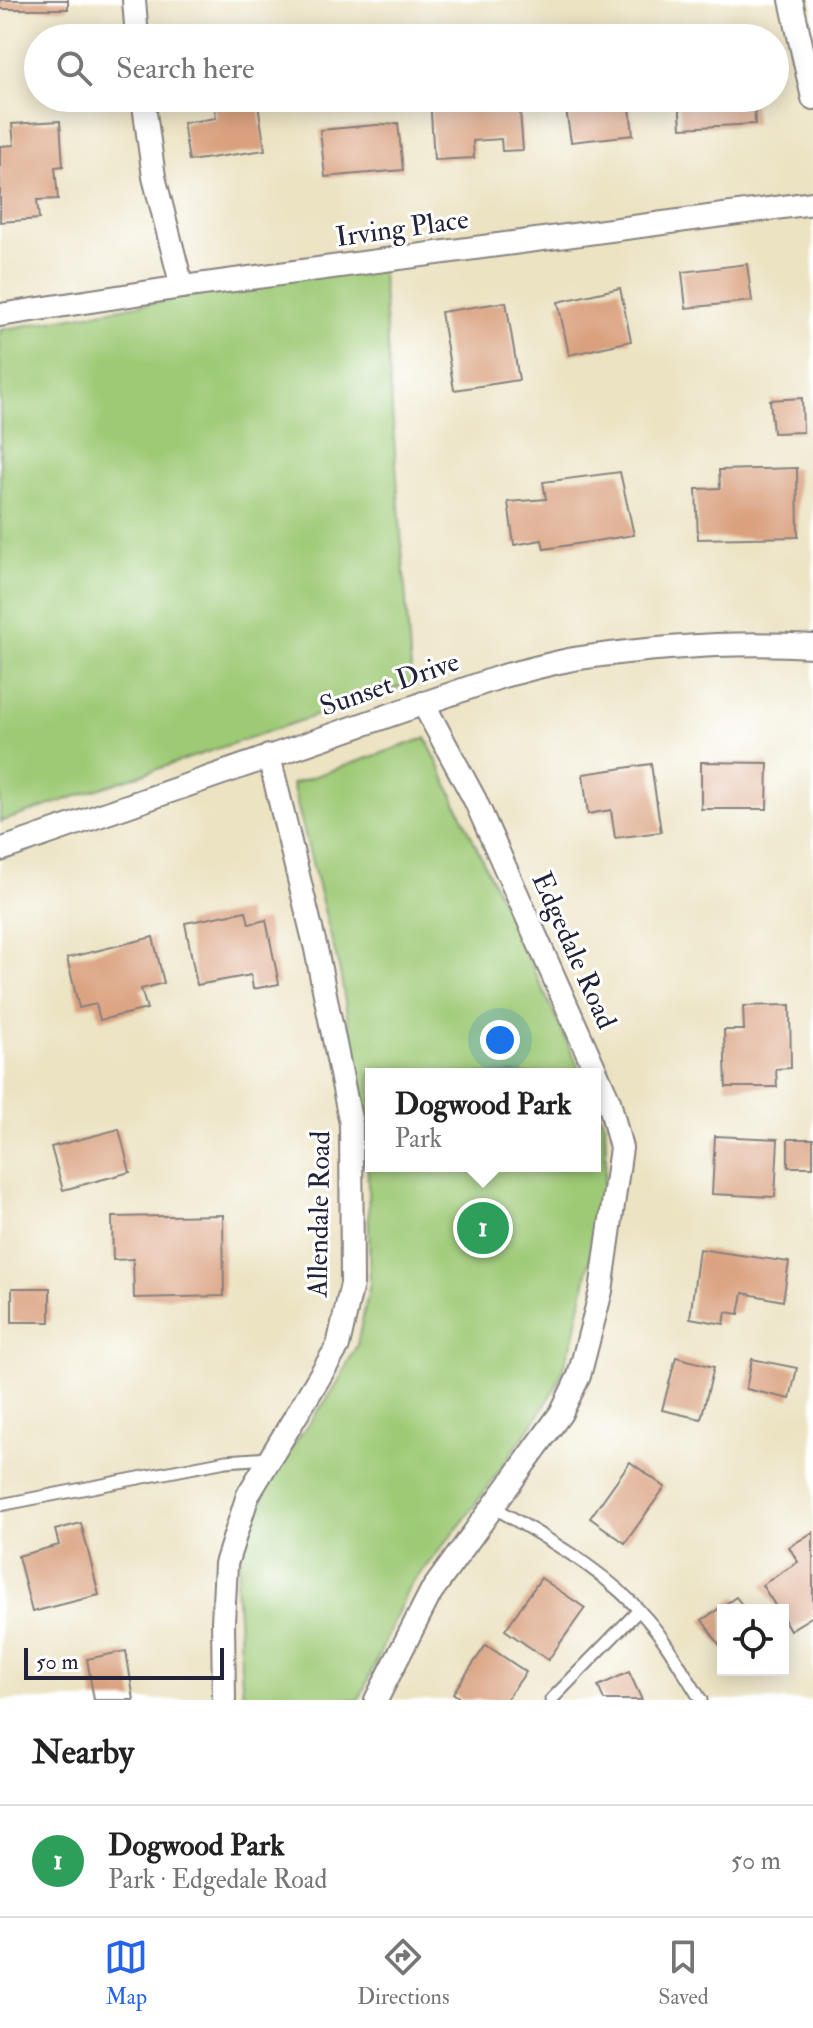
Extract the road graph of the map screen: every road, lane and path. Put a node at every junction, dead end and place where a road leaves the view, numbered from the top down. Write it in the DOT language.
graph roads {
  1 [pos="134,0"];
  2 [pos="791,0"];
  3 [pos="136,24"];
  4 [pos="813,98"];
  5 [pos="145,112"];
  6 [pos="813,203"];
  7 [pos="182,287"];
  8 [pos="0,315"];
  9 [pos="813,646"];
  10 [pos="423,703"];
  11 [pos="269,756"];
  12 [pos="0,850"];
  13 [pos="594,1068"];
  14 [pos="601,1083"];
  15 [pos="269,1458"];
  16 [pos="0,1505"];
  17 [pos="492,1506"];
  18 [pos="639,1610"];
  19 [pos="224,1700"];
  20 [pos="376,1700"];
  21 [pos="551,1700"];
  22 [pos="701,1700"];
  1 -- 3 [label="street"];
  2 -- 4 [label="street"];
  5 -- 7 [label="street"];
  6 -- 7 [label="street, Irving Place"];
  7 -- 8 [label="street, Irving Place"];
  9 -- 10 [label="street, Sunset Drive"];
  10 -- 11 [label="street, Sunset Drive"];
  10 -- 13 [label="street, Edgedale Road"];
  11 -- 12 [label="street, Sunset Drive"];
  11 -- 15 [label="street, Allendale Road"];
  14 -- 17 [label="street, Edgedale Road"];
  15 -- 16 [label="lane"];
  15 -- 19 [label="street, Allendale Road"];
  17 -- 18 [label="lane"];
  17 -- 20 [label="street, Edgedale Road"];
  18 -- 21 [label="lane"];
  18 -- 22 [label="lane"];
}
